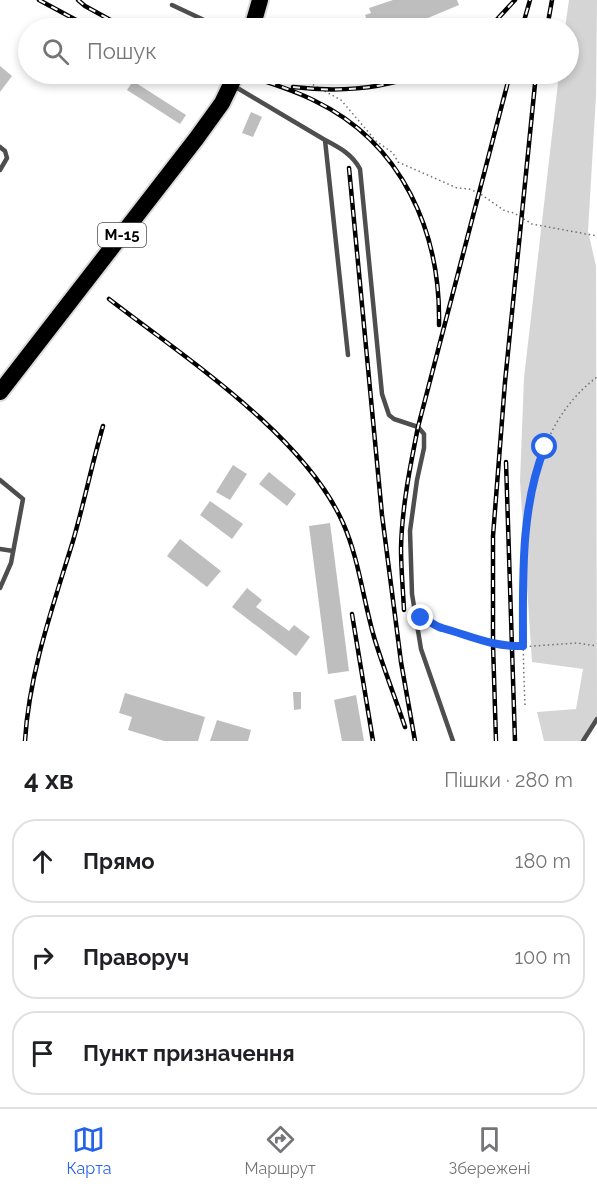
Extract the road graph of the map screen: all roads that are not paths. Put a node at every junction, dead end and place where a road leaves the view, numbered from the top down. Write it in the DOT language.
graph roads {
  1 [pos="260,0"];
  2 [pos="172,5"];
  3 [pos="200,18"];
  4 [pos="255,18"];
  5 [pos="232,84"];
  6 [pos="241,84"];
  7 [pos="325,140"];
  8 [pos="0,147"];
  9 [pos="0,170"];
  10 [pos="348,355"];
  11 [pos="0,392"];
  12 [pos="0,480"];
  13 [pos="0,549"];
  14 [pos="13,551"];
  15 [pos="0,588"];
  16 [pos="597,719"];
  17 [pos="453,741"];
  18 [pos="583,741"];
  1 -- 4 [label="highway"];
  2 -- 3 [label="lane"];
  5 -- 11 [label="highway, М-15"];
  6 -- 7 [label="lane"];
  7 -- 10 [label="lane"];
  7 -- 17 [label="lane"];
  8 -- 9 [label="lane"];
  12 -- 14 [label="lane"];
  13 -- 14 [label="lane"];
  14 -- 15 [label="lane"];
  16 -- 18 [label="lane"];
}
